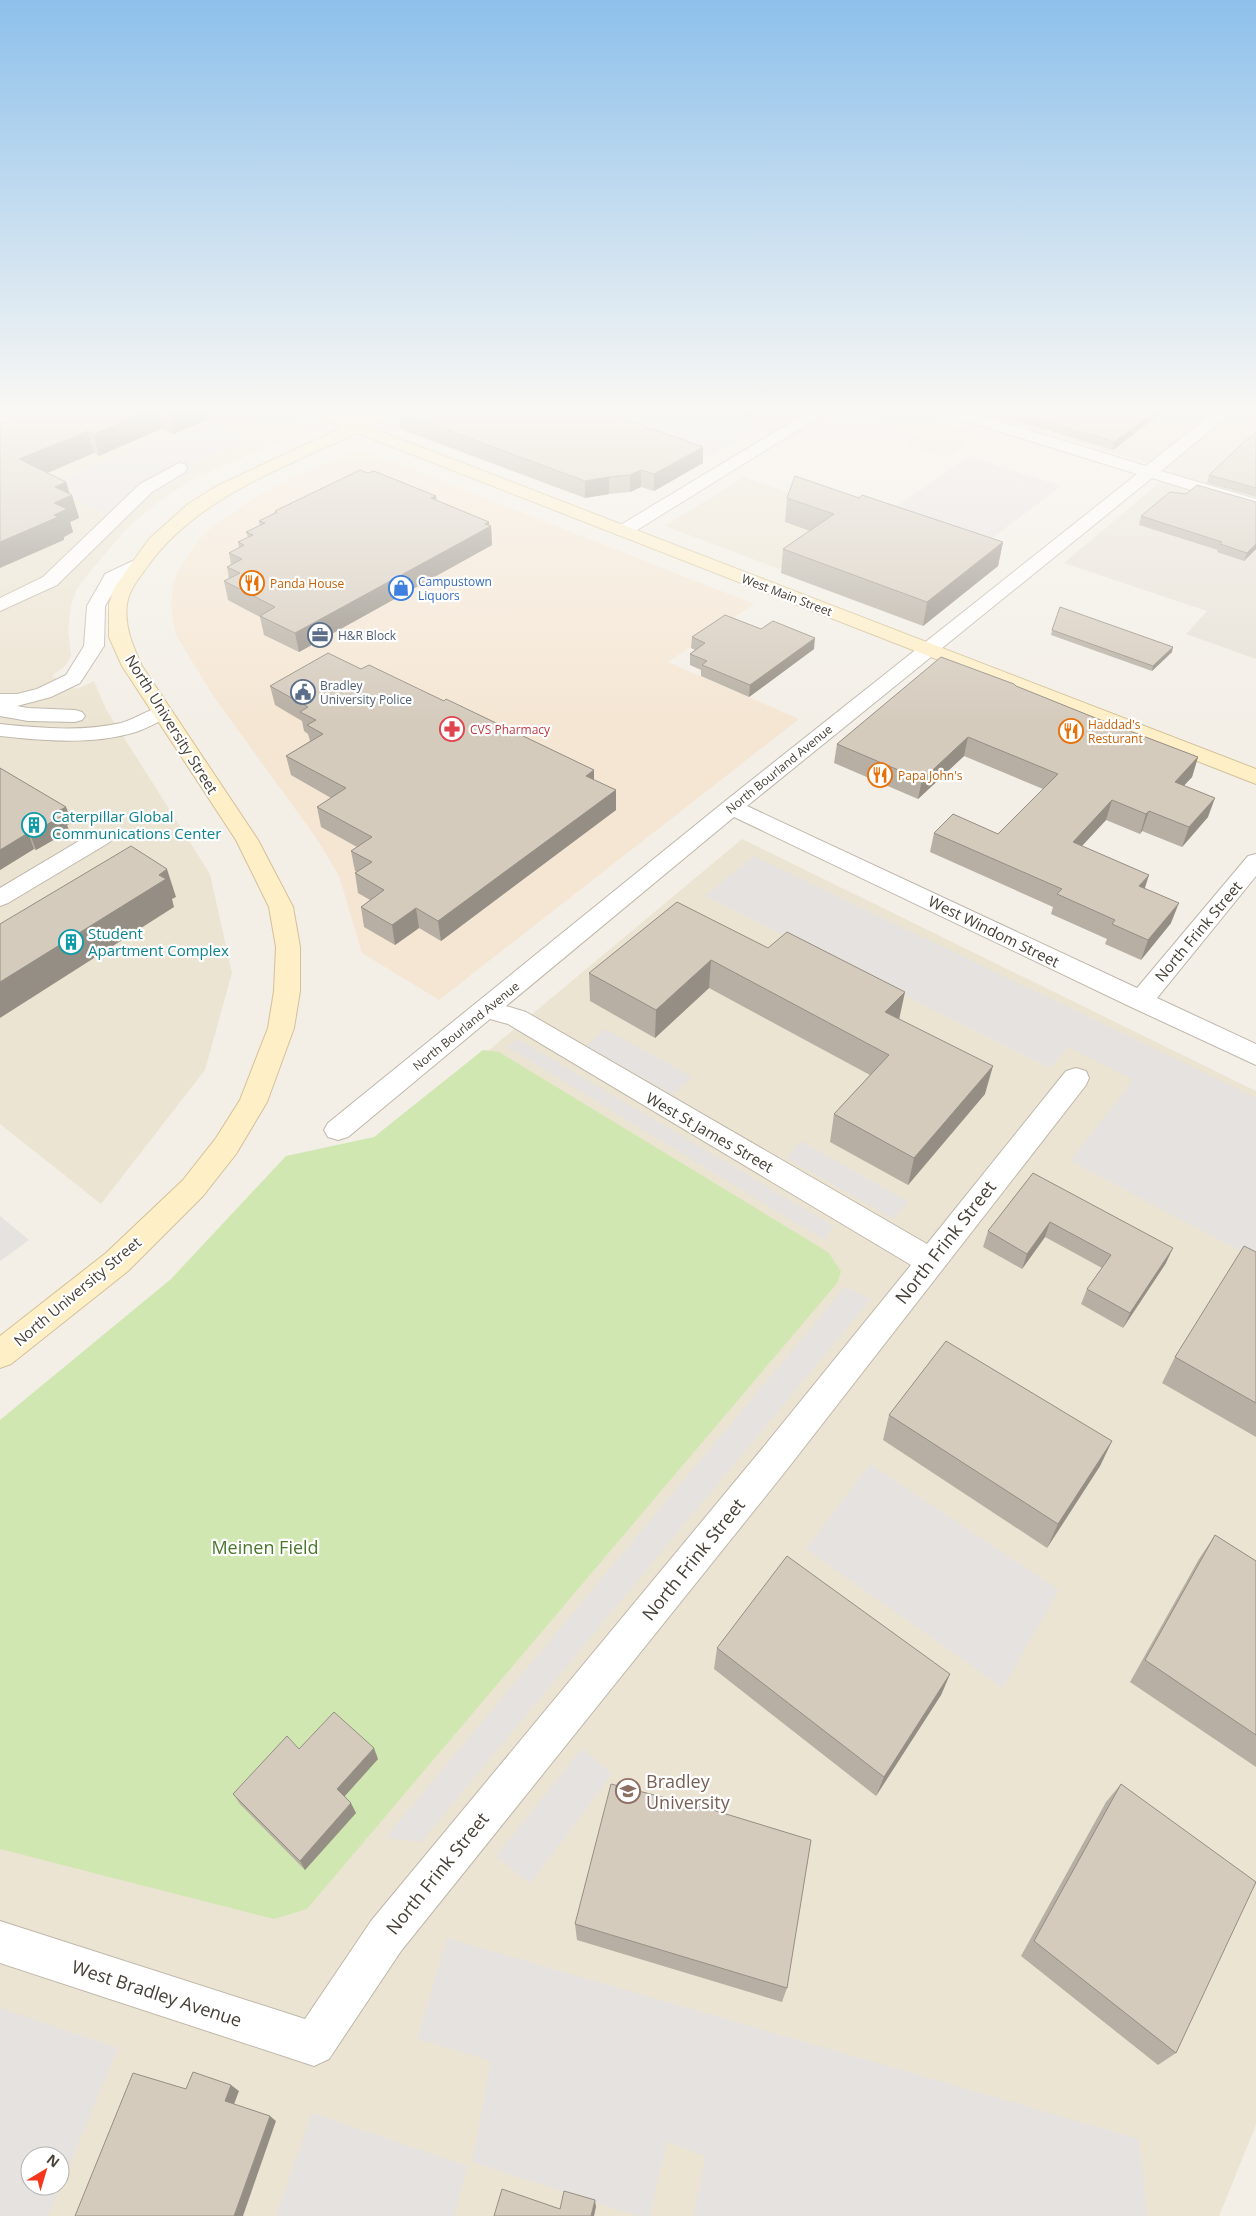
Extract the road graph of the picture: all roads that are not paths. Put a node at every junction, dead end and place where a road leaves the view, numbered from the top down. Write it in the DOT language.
graph roads {
  1 [pos="117,515"];
  2 [pos="185,515"];
  3 [pos="582,515"];
  4 [pos="648,515"];
  5 [pos="1096,515"];
  6 [pos="622,531"];
  7 [pos="140,562"];
  8 [pos="0,605"];
  9 [pos="929,650"];
  10 [pos="0,700"];
  11 [pos="0,709"];
  12 [pos="161,713"];
  13 [pos="0,730"];
  14 [pos="1256,777"];
  15 [pos="732,807"];
  16 [pos="102,837"];
  17 [pos="1256,861"];
  18 [pos="0,898"];
  19 [pos="1140,1001"];
  20 [pos="487,1010"];
  21 [pos="1256,1055"];
  22 [pos="1076,1078"];
  23 [pos="338,1130"];
  24 [pos="930,1261"];
  25 [pos="0,1354"];
  26 [pos="0,1942"];
  27 [pos="314,2044"];
  1 -- 8 [label="street"];
  2 -- 7 [label="main road, North University Street"];
  3 -- 6 [label="main road, West Main Street"];
  4 -- 6 [label="street"];
  5 -- 9 [label="street, North Bourland Avenue"];
  6 -- 9 [label="main road, West Main Street"];
  7 -- 10 [label="street"];
  7 -- 12 [label="main road, North University Street"];
  9 -- 14 [label="main road, West Main Street"];
  9 -- 15 [label="street, North Bourland Avenue"];
  11 -- 12 [label="street"];
  12 -- 13 [label="street"];
  12 -- 25 [label="main road, North University Street"];
  15 -- 19 [label="street, West Windom Street"];
  15 -- 20 [label="street, North Bourland Avenue"];
  16 -- 18 [label="street"];
  17 -- 19 [label="street, North Frink Street"];
  19 -- 21 [label="street, West Windom Street"];
  20 -- 23 [label="street, North Bourland Avenue"];
  20 -- 24 [label="street, West St James Street"];
  22 -- 24 [label="street, North Frink Street"];
  24 -- 27 [label="street, North Frink Street"];
  26 -- 27 [label="street, West Bradley Avenue"];
}
